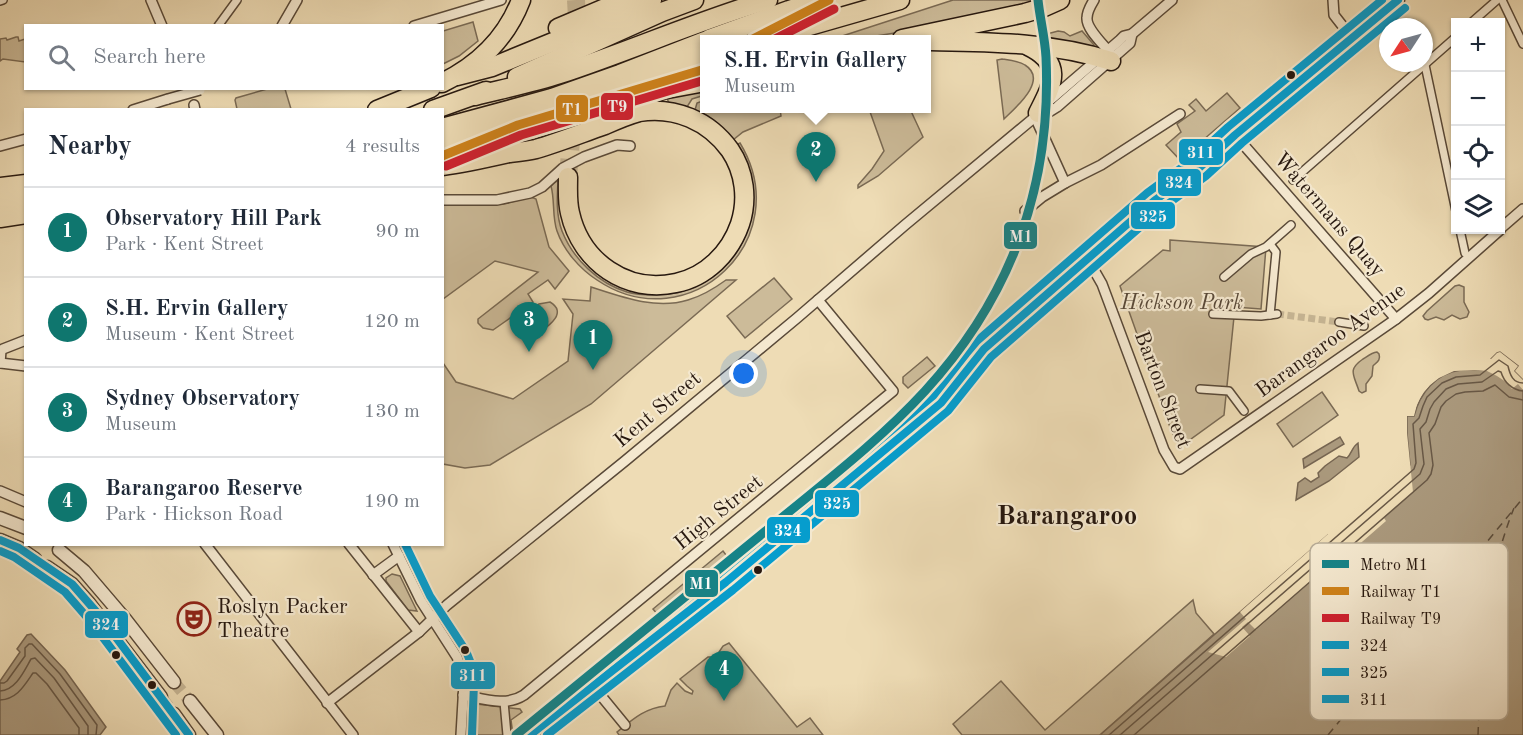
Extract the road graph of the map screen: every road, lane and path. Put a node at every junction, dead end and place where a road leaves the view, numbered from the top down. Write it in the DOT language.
graph roads {
  1 [pos="151,0"];
  2 [pos="237,0"];
  3 [pos="297,0"];
  4 [pos="501,0"];
  5 [pos="624,0"];
  6 [pos="694,0"];
  7 [pos="768,0"];
  8 [pos="821,0"];
  9 [pos="900,0"];
  10 [pos="1060,0"];
  11 [pos="1077,0"];
  12 [pos="1094,0"];
  13 [pos="1172,0"];
  14 [pos="1333,0"];
  15 [pos="1398,0"];
  16 [pos="1497,0"];
  17 [pos="1502,0"];
  18 [pos="518,7"];
  19 [pos="660,7"];
  20 [pos="1477,18"];
  21 [pos="161,24"];
  22 [pos="219,24"];
  23 [pos="283,24"];
  24 [pos="421,24"];
  25 [pos="721,35"];
  26 [pos="778,35"];
  27 [pos="921,35"];
  28 [pos="1352,38"];
  29 [pos="931,41"];
  30 [pos="931,41"];
  31 [pos="1451,41"];
  32 [pos="647,42"];
  33 [pos="700,43"];
  34 [pos="1523,44"];
  35 [pos="1023,45"];
  36 [pos="1108,56"];
  37 [pos="1433,58"];
  38 [pos="700,60"];
  39 [pos="477,71"];
  40 [pos="1417,72"];
  41 [pos="1426,72"];
  42 [pos="450,79"];
  43 [pos="700,83"];
  44 [pos="199,90"];
  45 [pos="426,90"];
  46 [pos="475,96"];
  47 [pos="139,108"];
  48 [pos="382,108"];
  49 [pos="439,108"];
  50 [pos="1180,114"];
  51 [pos="491,115"];
  52 [pos="1037,115"];
  53 [pos="444,127"];
  54 [pos="1236,135"];
  55 [pos="24,140"];
  56 [pos="444,143"];
  57 [pos="0,146"];
  58 [pos="630,146"];
  59 [pos="509,153"];
  60 [pos="444,166"];
  61 [pos="568,177"];
  62 [pos="1293,180"];
  63 [pos="1065,183"];
  64 [pos="24,184"];
  65 [pos="0,187"];
  66 [pos="1451,191"];
  67 [pos="24,199"];
  68 [pos="444,200"];
  69 [pos="0,203"];
  70 [pos="1523,209"];
  71 [pos="1025,211"];
  72 [pos="24,214"];
  73 [pos="0,218"];
  74 [pos="1291,225"];
  75 [pos="1505,225"];
  76 [pos="1461,234"];
  77 [pos="1494,234"];
  78 [pos="1270,244"];
  79 [pos="1465,253"];
  80 [pos="1086,260"];
  81 [pos="1224,277"];
  82 [pos="818,300"];
  83 [pos="1213,314"];
  84 [pos="1396,319"];
  85 [pos="1339,322"];
  86 [pos="1364,326"];
  87 [pos="24,341"];
  88 [pos="0,363"];
  89 [pos="24,366"];
  90 [pos="1200,389"];
  91 [pos="1244,411"];
  92 [pos="1174,467"];
  93 [pos="0,491"];
  94 [pos="24,501"];
  95 [pos="0,518"];
  96 [pos="24,527"];
  97 [pos="0,540"];
  98 [pos="207,546"];
  99 [pos="351,546"];
  100 [pos="394,546"];
  101 [pos="59,550"];
  102 [pos="399,556"];
  103 [pos="35,559"];
  104 [pos="47,567"];
  105 [pos="373,575"];
  106 [pos="432,620"];
  107 [pos="419,632"];
  108 [pos="174,682"];
  109 [pos="593,686"];
  110 [pos="463,695"];
  111 [pos="161,697"];
  112 [pos="190,700"];
  113 [pos="504,702"];
  114 [pos="327,703"];
  115 [pos="174,714"];
  116 [pos="625,725"];
  117 [pos="189,735"];
  118 [pos="217,735"];
  119 [pos="353,735"];
  120 [pos="461,735"];
  121 [pos="507,735"];
  122 [pos="530,735"];
  1 -- 21 [label="street"];
  2 -- 22 [label="street"];
  3 -- 23 [label="street"];
  4 -- 24 [label="street"];
  5 -- 39 [label="highway"];
  6 -- 19 [label="highway"];
  7 -- 32 [label="highway"];
  8 -- 25 [label="highway"];
  9 -- 26 [label="highway"];
  10 -- 27 [label="highway"];
  11 -- 29 [label="highway"];
  12 -- 36 [label="street"];
  13 -- 36 [label="street, Kent Street"];
  14 -- 28 [label="street"];
  15 -- 28 [label="street"];
  16 -- 20 [label="street"];
  17 -- 34 [label="street"];
  18 -- 42 [label="highway"];
  19 -- 39 [label="highway"];
  19 -- 46 [label="highway"];
  28 -- 54 [label="street"];
  30 -- 35 [label="highway"];
  31 -- 37 [label="street"];
  32 -- 46 [label="highway"];
  32 -- 51 [label="highway"];
  33 -- 51 [label="highway"];
  35 -- 36 [label="highway"];
  35 -- 52 [label="highway"];
  36 -- 52 [label="street, Kent Street"];
  38 -- 56 [label="highway"];
  39 -- 42 [label="highway"];
  40 -- 62 [label="street"];
  41 -- 66 [label="street"];
  43 -- 59 [label="highway"];
  44 -- 47 [label="street, bridge"];
  45 -- 48 [label="highway"];
  46 -- 49 [label="highway"];
  50 -- 63 [label="street"];
  51 -- 53 [label="highway"];
  52 -- 63 [label="street"];
  52 -- 82 [label="street, Kent Street"];
  54 -- 80 [label="street"];
  54 -- 84 [label="street, Watermans Quay"];
  55 -- 57 [label="street"];
  58 -- 68 [label="street"];
  59 -- 60 [label="highway"];
  59 -- 61 [label="highway"];
  63 -- 71 [label="street"];
  64 -- 65 [label="highway"];
  67 -- 69 [label="highway"];
  70 -- 75 [label="street, Barangaroo Avenue"];
  72 -- 73 [label="highway"];
  74 -- 78 [label="street"];
  76 -- 79 [label="street"];
  77 -- 84 [label="street, Barangaroo Avenue"];
  78 -- 81 [label="street"];
  78 -- 83 [label="street"];
  80 -- 92 [label="street, Barton Street"];
  80 -- 109 [label="street"];
  82 -- 106 [label="street, Kent Street"];
  82 -- 113 [label="street, High Street"];
  84 -- 92 [label="street, Barangaroo Avenue"];
  85 -- 86 [label="street"];
  87 -- 88 [label="street"];
  88 -- 89 [label="street"];
  90 -- 91 [label="street"];
  93 -- 94 [label="street"];
  95 -- 96 [label="street"];
  97 -- 103 [label="street"];
  98 -- 114 [label="street"];
  99 -- 105 [label="street"];
  100 -- 102 [label="street"];
  101 -- 108 [label="street"];
  102 -- 105 [label="street"];
  102 -- 106 [label="street"];
  104 -- 111 [label="street"];
  105 -- 107 [label="street"];
  106 -- 107 [label="street, Kent Street"];
  106 -- 110 [label="street"];
  107 -- 114 [label="street, Kent Street"];
  109 -- 116 [label="street"];
  109 -- 122 [label="street"];
  110 -- 113 [label="street"];
  110 -- 120 [label="street"];
  112 -- 118 [label="street"];
  113 -- 121 [label="street"];
  114 -- 119 [label="street"];
  115 -- 117 [label="street"];
}
